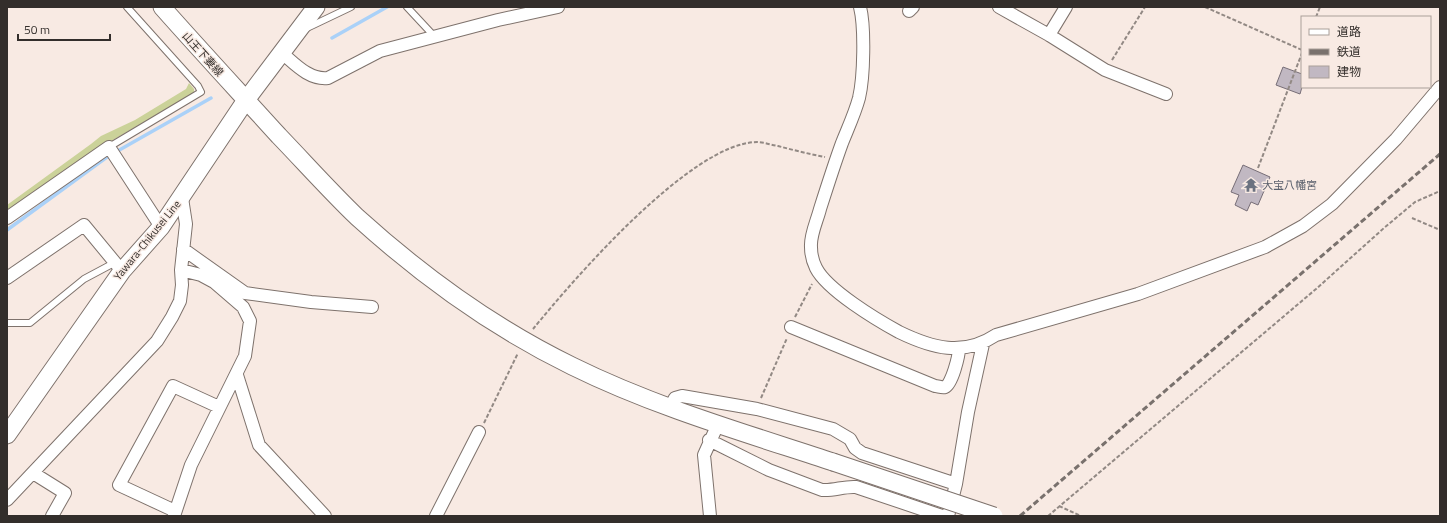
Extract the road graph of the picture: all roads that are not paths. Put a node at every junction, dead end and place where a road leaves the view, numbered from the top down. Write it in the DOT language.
graph roads {
  1 [pos="127,7"];
  2 [pos="162,7"];
  3 [pos="316,7"];
  4 [pos="351,7"];
  5 [pos="407,7"];
  6 [pos="558,7"];
  7 [pos="860,7"];
  8 [pos="999,7"];
  9 [pos="1066,7"];
  10 [pos="298,31"];
  11 [pos="1048,35"];
  12 [pos="434,36"];
  13 [pos="282,53"];
  14 [pos="1440,87"];
  15 [pos="1166,94"];
  16 [pos="246,100"];
  17 [pos="109,147"];
  18 [pos="182,198"];
  19 [pos="7,218"];
  20 [pos="161,227"];
  21 [pos="183,249"];
  22 [pos="118,267"];
  23 [pos="181,270"];
  24 [pos="7,278"];
  25 [pos="372,307"];
  26 [pos="7,324"];
  27 [pos="791,328"];
  28 [pos="983,344"];
  29 [pos="960,348"];
  30 [pos="237,375"];
  31 [pos="219,407"];
  32 [pos="670,407"];
  33 [pos="718,424"];
  34 [pos="479,432"];
  35 [pos="7,435"];
  36 [pos="709,440"];
  37 [pos="33,473"];
  38 [pos="956,484"];
  39 [pos="7,500"];
  40 [pos="174,514"];
  41 [pos="52,516"];
  42 [pos="325,516"];
  43 [pos="436,516"];
  44 [pos="710,516"];
  45 [pos="942,516"];
  46 [pos="948,516"];
  47 [pos="994,516"];
  1 -- 17 [label="lane"];
  2 -- 16 [label="street, 山王下妻線"];
  3 -- 10 [label="street, Yawara-Chikusei Line"];
  4 -- 10 [label="lane"];
  5 -- 12 [label="lane"];
  6 -- 12 [label="street"];
  7 -- 29 [label="street"];
  8 -- 11 [label="street"];
  9 -- 11 [label="street"];
  10 -- 13 [label="street, Yawara-Chikusei Line"];
  11 -- 15 [label="street"];
  12 -- 13 [label="street"];
  13 -- 16 [label="street, Yawara-Chikusei Line"];
  14 -- 28 [label="street"];
  16 -- 18 [label="street, Yawara-Chikusei Line"];
  16 -- 32 [label="street, 山王下妻線"];
  17 -- 19 [label="street"];
  17 -- 20 [label="street"];
  18 -- 20 [label="street, Yawara-Chikusei Line"];
  18 -- 21 [label="street"];
  20 -- 22 [label="street, Yawara-Chikusei Line"];
  21 -- 23 [label="street"];
  21 -- 25 [label="street"];
  22 -- 24 [label="street"];
  22 -- 26 [label="lane"];
  22 -- 35 [label="street, Yawara-Chikusei Line"];
  23 -- 30 [label="street"];
  23 -- 37 [label="street"];
  27 -- 29 [label="street"];
  28 -- 29 [label="street"];
  28 -- 38 [label="street"];
  30 -- 31 [label="street"];
  30 -- 42 [label="street"];
  31 -- 40 [label="street"];
  31 -- 40 [label="street"];
  32 -- 33 [label="street, 山王下妻線"];
  32 -- 38 [label="street"];
  33 -- 36 [label="street"];
  33 -- 47 [label="street, 山王下妻線, bridge"];
  34 -- 43 [label="street"];
  36 -- 44 [label="street"];
  36 -- 45 [label="street"];
  37 -- 39 [label="street"];
  37 -- 41 [label="street"];
  38 -- 46 [label="street"];
}
